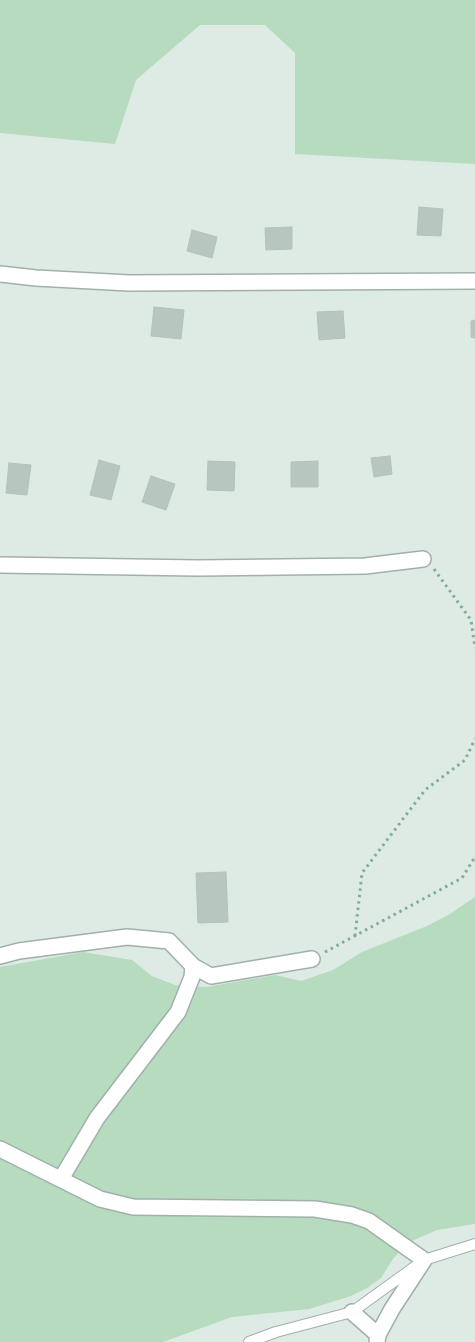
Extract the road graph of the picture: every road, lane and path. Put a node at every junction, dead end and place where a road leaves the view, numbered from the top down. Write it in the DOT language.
graph roads {
  1 [pos="0,274"];
  2 [pos="475,281"];
  3 [pos="423,559"];
  4 [pos="0,566"];
  5 [pos="475,648"];
  6 [pos="475,739"];
  7 [pos="475,857"];
  8 [pos="354,936"];
  9 [pos="0,956"];
  10 [pos="312,960"];
  11 [pos="193,966"];
  12 [pos="0,1149"];
  13 [pos="61,1179"];
  14 [pos="475,1244"];
  15 [pos="424,1260"];
  16 [pos="352,1312"];
  17 [pos="377,1338"];
  18 [pos="249,1342"];
  1 -- 2 [label="street"];
  3 -- 4 [label="street"];
  3 -- 5 [label="path"];
  6 -- 8 [label="path"];
  7 -- 8 [label="path"];
  8 -- 10 [label="path"];
  9 -- 11 [label="street"];
  10 -- 11 [label="street"];
  11 -- 13 [label="street"];
  12 -- 13 [label="street"];
  13 -- 15 [label="street"];
  14 -- 15 [label="lane"];
  15 -- 16 [label="lane"];
  15 -- 17 [label="street"];
  16 -- 17 [label="street"];
  16 -- 18 [label="lane"];
}
